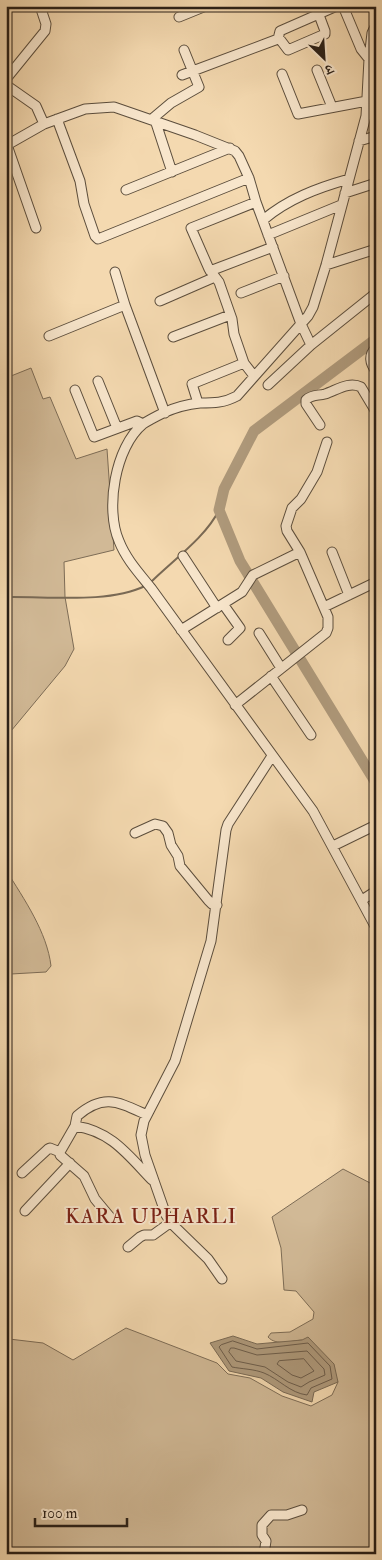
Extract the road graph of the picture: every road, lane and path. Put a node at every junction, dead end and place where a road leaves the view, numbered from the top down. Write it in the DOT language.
graph roads {
  1 [pos="40,6"];
  2 [pos="206,6"];
  3 [pos="343,7"];
  4 [pos="318,15"];
  5 [pos="178,17"];
  6 [pos="376,25"];
  7 [pos="279,38"];
  8 [pos="373,44"];
  9 [pos="184,50"];
  10 [pos="371,65"];
  11 [pos="317,70"];
  12 [pos="192,71"];
  13 [pos="282,74"];
  14 [pos="182,75"];
  15 [pos="6,79"];
  16 [pos="6,85"];
  17 [pos="16,91"];
  18 [pos="6,94"];
  19 [pos="367,100"];
  20 [pos="332,107"];
  21 [pos="57,119"];
  22 [pos="153,119"];
  23 [pos="44,124"];
  24 [pos="376,136"];
  25 [pos="359,141"];
  26 [pos="7,145"];
  27 [pos="230,148"];
  28 [pos="172,172"];
  29 [pos="249,178"];
  30 [pos="349,179"];
  31 [pos="376,183"];
  32 [pos="126,190"];
  33 [pos="345,193"];
  34 [pos="256,202"];
  35 [pos="341,205"];
  36 [pos="263,220"];
  37 [pos="36,228"];
  38 [pos="268,235"];
  39 [pos="273,247"];
  40 [pos="376,249"];
  41 [pos="326,265"];
  42 [pos="115,272"];
  43 [pos="213,274"];
  44 [pos="284,276"];
  45 [pos="241,293"];
  46 [pos="376,293"];
  47 [pos="160,301"];
  48 [pos="125,305"];
  49 [pos="230,314"];
  50 [pos="301,324"];
  51 [pos="49,336"];
  52 [pos="173,337"];
  53 [pos="311,345"];
  54 [pos="376,348"];
  55 [pos="244,363"];
  56 [pos="376,371"];
  57 [pos="254,376"];
  58 [pos="98,381"];
  59 [pos="268,385"];
  60 [pos="75,390"];
  61 [pos="198,403"];
  62 [pos="165,412"];
  63 [pos="376,412"];
  64 [pos="143,424"];
  65 [pos="320,425"];
  66 [pos="117,428"];
  67 [pos="327,442"];
  68 [pos="300,552"];
  69 [pos="332,552"];
  70 [pos="184,556"];
  71 [pos="376,582"];
  72 [pos="349,595"];
  73 [pos="220,606"];
  74 [pos="324,607"];
  75 [pos="181,630"];
  76 [pos="259,633"];
  77 [pos="228,640"];
  78 [pos="284,666"];
  79 [pos="271,676"];
  80 [pos="235,705"];
  81 [pos="311,735"];
  82 [pos="272,756"];
  83 [pos="376,825"];
  84 [pos="135,833"];
  85 [pos="333,846"];
  86 [pos="376,891"];
  87 [pos="362,900"];
  88 [pos="217,905"];
  89 [pos="375,924"];
  90 [pos="147,1115"];
  91 [pos="74,1126"];
  92 [pos="60,1152"];
  93 [pos="70,1164"];
  94 [pos="22,1173"];
  95 [pos="154,1182"];
  96 [pos="25,1211"];
  97 [pos="110,1217"];
  98 [pos="171,1222"];
  99 [pos="128,1247"];
  100 [pos="222,1279"];
  101 [pos="302,1510"];
  102 [pos="264,1554"];
  1 -- 15 [label="street"];
  2 -- 5 [label="street"];
  3 -- 4 [label="street"];
  3 -- 10 [label="street"];
  4 -- 7 [label="street"];
  4 -- 7 [label="street"];
  6 -- 8 [label="street"];
  7 -- 12 [label="street"];
  8 -- 10 [label="street"];
  9 -- 12 [label="street"];
  10 -- 19 [label="street"];
  11 -- 20 [label="street"];
  12 -- 14 [label="street"];
  12 -- 22 [label="street"];
  13 -- 20 [label="street"];
  16 -- 17 [label="street"];
  17 -- 18 [label="street"];
  17 -- 23 [label="street"];
  19 -- 20 [label="street"];
  19 -- 25 [label="street"];
  21 -- 22 [label="street"];
  21 -- 23 [label="street"];
  21 -- 29 [label="street"];
  22 -- 27 [label="street"];
  22 -- 28 [label="street"];
  23 -- 26 [label="street"];
  24 -- 25 [label="street"];
  25 -- 30 [label="street"];
  26 -- 37 [label="street"];
  27 -- 28 [label="street"];
  27 -- 29 [label="street"];
  28 -- 32 [label="street"];
  29 -- 34 [label="street"];
  30 -- 33 [label="street"];
  30 -- 36 [label="street"];
  31 -- 33 [label="street"];
  33 -- 35 [label="street"];
  34 -- 36 [label="street"];
  34 -- 43 [label="street"];
  35 -- 38 [label="street"];
  35 -- 41 [label="street"];
  36 -- 38 [label="street"];
  38 -- 39 [label="street"];
  39 -- 43 [label="street"];
  39 -- 44 [label="street"];
  40 -- 41 [label="street"];
  41 -- 50 [label="street"];
  42 -- 48 [label="street"];
  43 -- 47 [label="street"];
  43 -- 49 [label="street"];
  44 -- 45 [label="street"];
  44 -- 50 [label="street"];
  46 -- 53 [label="street"];
  48 -- 51 [label="street"];
  48 -- 62 [label="street"];
  49 -- 52 [label="street"];
  49 -- 55 [label="street"];
  50 -- 53 [label="street"];
  50 -- 57 [label="street"];
  53 -- 59 [label="street"];
  54 -- 56 [label="street"];
  55 -- 57 [label="street"];
  55 -- 61 [label="street"];
  57 -- 61 [label="street"];
  58 -- 66 [label="street"];
  60 -- 66 [label="street"];
  61 -- 62 [label="street"];
  62 -- 64 [label="street"];
  63 -- 65 [label="street"];
  64 -- 66 [label="street"];
  64 -- 75 [label="street"];
  67 -- 68 [label="street"];
  68 -- 73 [label="street"];
  68 -- 74 [label="street"];
  69 -- 72 [label="street"];
  70 -- 73 [label="street"];
  71 -- 72 [label="street"];
  72 -- 74 [label="street"];
  73 -- 75 [label="street"];
  73 -- 77 [label="street"];
  74 -- 78 [label="street"];
  75 -- 80 [label="street"];
  76 -- 78 [label="street"];
  78 -- 79 [label="street"];
  79 -- 80 [label="street"];
  79 -- 81 [label="street"];
  80 -- 82 [label="street"];
  82 -- 85 [label="street"];
  82 -- 88 [label="street"];
  83 -- 85 [label="street"];
  84 -- 88 [label="street"];
  85 -- 87 [label="street"];
  86 -- 87 [label="street"];
  87 -- 89 [label="street"];
  88 -- 90 [label="street"];
  90 -- 91 [label="street"];
  90 -- 95 [label="street"];
  91 -- 92 [label="street"];
  91 -- 95 [label="street"];
  92 -- 93 [label="street"];
  92 -- 94 [label="street"];
  93 -- 96 [label="street"];
  93 -- 97 [label="street"];
  95 -- 98 [label="street"];
  98 -- 99 [label="street"];
  98 -- 100 [label="street"];
  101 -- 102 [label="street"];
}
